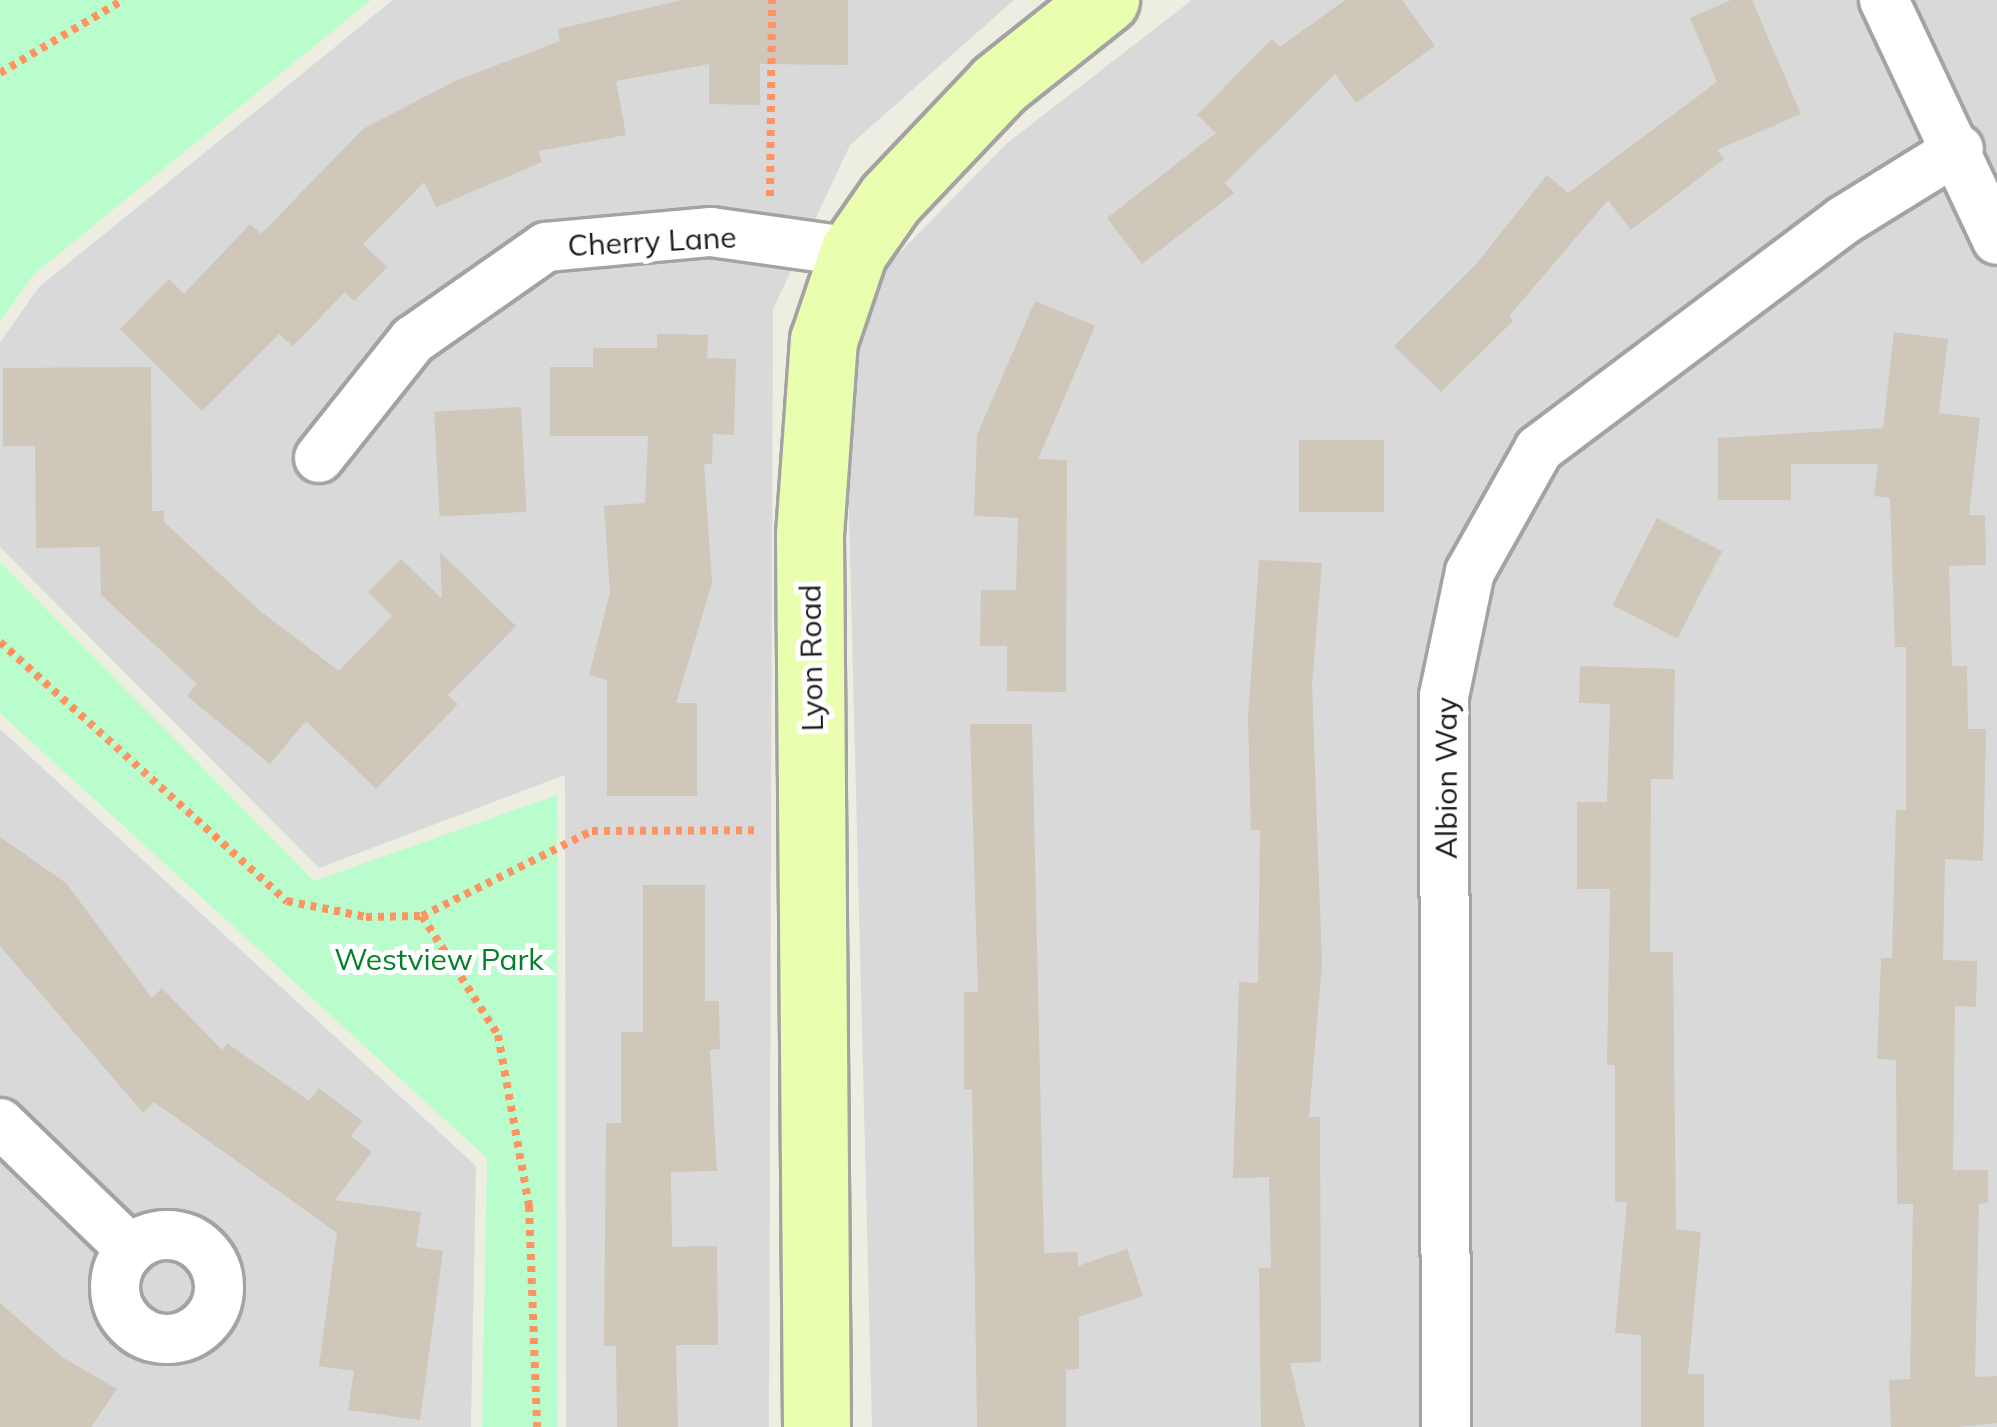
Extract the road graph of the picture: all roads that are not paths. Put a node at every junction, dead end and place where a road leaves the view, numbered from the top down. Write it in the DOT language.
graph roads {
  1 [pos="1106,0"];
  2 [pos="1884,0"];
  3 [pos="1959,149"];
  4 [pos="1997,240"];
  5 [pos="854,252"];
  6 [pos="319,458"];
  7 [pos="8,1146"];
  8 [pos="131,1250"];
  9 [pos="817,1427"];
  10 [pos="1446,1427"];
  1 -- 5 [label="street, Lyon Road"];
  2 -- 3 [label="street"];
  3 -- 4 [label="street"];
  3 -- 10 [label="street, Albion Way"];
  5 -- 6 [label="street, Cherry Lane"];
  5 -- 9 [label="street, Lyon Road"];
  7 -- 8 [label="street"];
}
